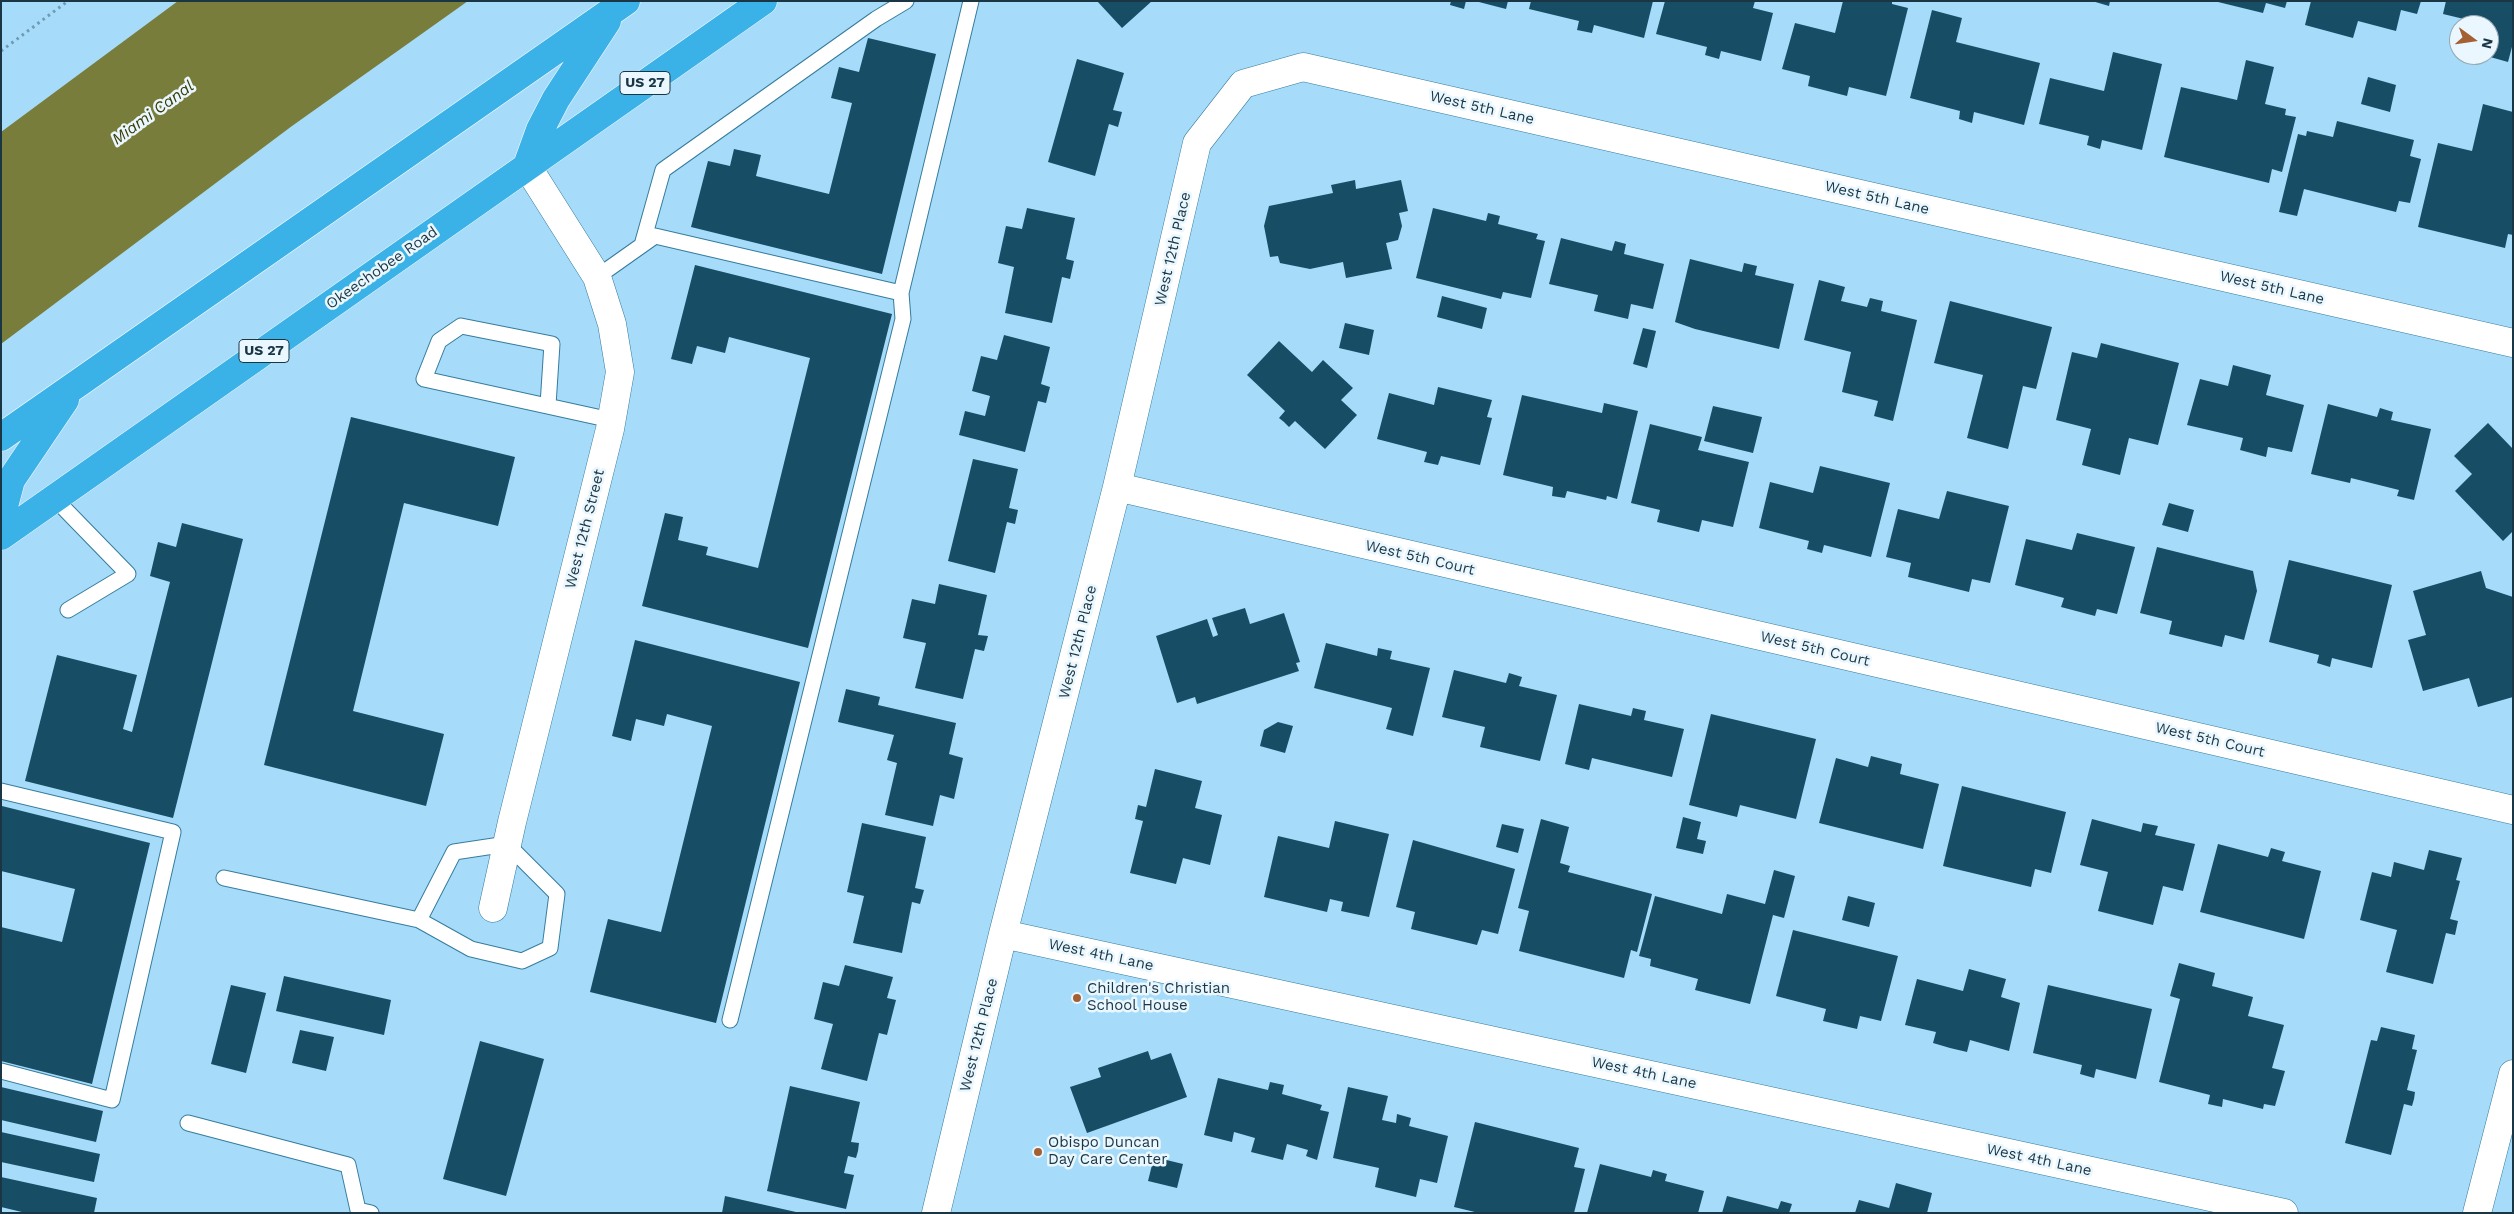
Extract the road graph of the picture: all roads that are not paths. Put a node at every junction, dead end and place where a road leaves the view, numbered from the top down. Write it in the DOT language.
graph roads {
  1 [pos="763,1"];
  2 [pos="906,1"];
  3 [pos="972,1"];
  4 [pos="620,5"];
  5 [pos="1242,84"];
  6 [pos="528,166"];
  7 [pos="642,245"];
  8 [pos="597,277"];
  9 [pos="901,293"];
  10 [pos="2513,343"];
  11 [pos="74,386"];
  12 [pos="548,406"];
  13 [pos="611,420"];
  14 [pos="1,437"];
  15 [pos="1117,488"];
  16 [pos="55,499"];
  17 [pos="1,517"];
  18 [pos="1,536"];
  19 [pos="68,610"];
  20 [pos="1,791"];
  21 [pos="2513,810"];
  22 [pos="506,844"];
  23 [pos="224,878"];
  24 [pos="493,908"];
  25 [pos="419,920"];
  26 [pos="1003,934"];
  27 [pos="730,1020"];
  28 [pos="1,1071"];
  29 [pos="2513,1074"];
  30 [pos="188,1124"];
  31 [pos="371,1213"];
  32 [pos="936,1213"];
  33 [pos="2284,1213"];
  34 [pos="2477,1213"];
  1 -- 6 [label="highway, Okeechobee Road / US 27"];
  2 -- 7 [label="lane"];
  3 -- 9 [label="lane"];
  4 -- 6 [label="highway"];
  4 -- 11 [label="highway"];
  5 -- 10 [label="street, West 5th Lane"];
  5 -- 15 [label="street, West 12th Place"];
  6 -- 8 [label="street, West 12th Street"];
  6 -- 16 [label="highway, Okeechobee Road / US 27"];
  7 -- 8 [label="lane"];
  7 -- 9 [label="lane"];
  8 -- 13 [label="street, West 12th Street"];
  9 -- 27 [label="lane"];
  11 -- 14 [label="highway"];
  11 -- 17 [label="highway"];
  12 -- 12 [label="lane"];
  12 -- 13 [label="lane"];
  13 -- 22 [label="street, West 12th Street"];
  15 -- 21 [label="street, West 5th Court"];
  15 -- 26 [label="street, West 12th Place"];
  16 -- 18 [label="highway, Okeechobee Road / US 27"];
  16 -- 19 [label="lane"];
  20 -- 28 [label="lane"];
  22 -- 24 [label="street, West 12th Street"];
  22 -- 25 [label="lane"];
  22 -- 25 [label="lane"];
  23 -- 25 [label="lane"];
  26 -- 32 [label="street, West 12th Place"];
  26 -- 33 [label="street, West 4th Lane"];
  29 -- 34 [label="street"];
  30 -- 31 [label="lane"];
}
